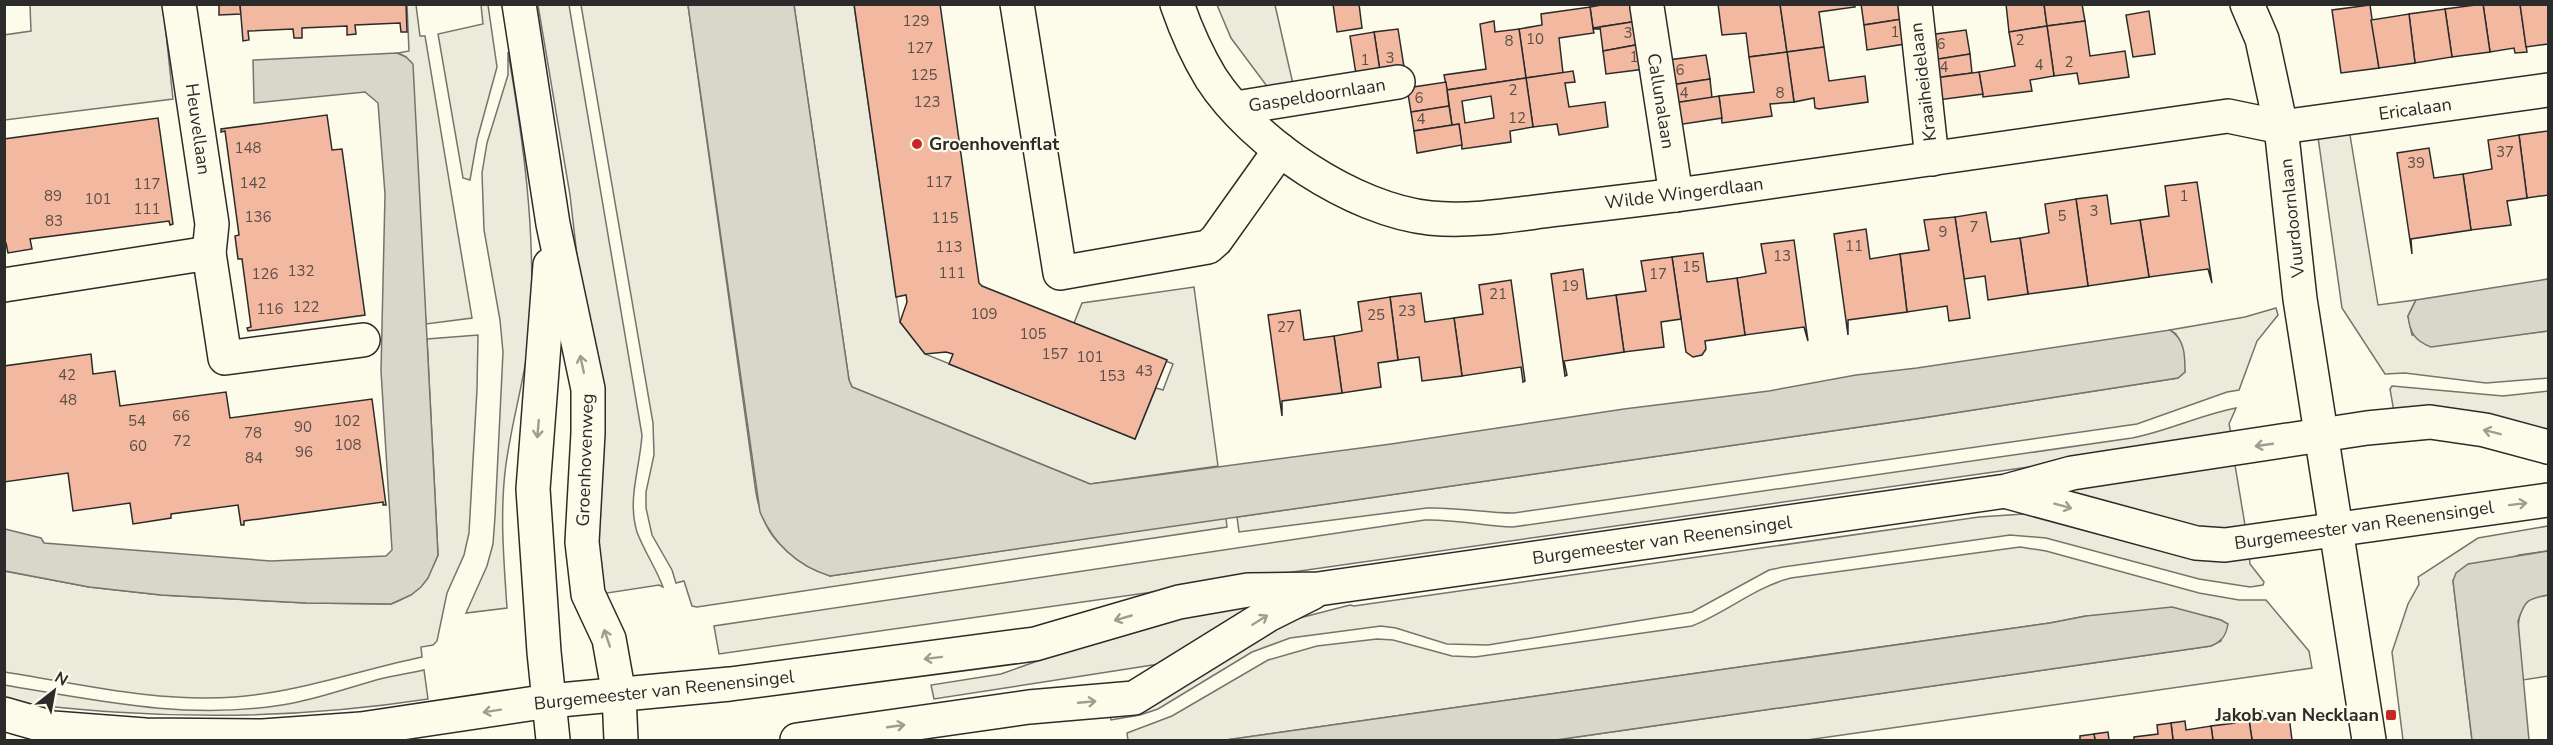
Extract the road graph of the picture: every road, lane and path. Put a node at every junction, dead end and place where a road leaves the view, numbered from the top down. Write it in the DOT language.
graph roads {
  1 [pos="179,4"];
  2 [pos="519,4"];
  3 [pos="1017,4"];
  4 [pos="1177,4"];
  5 [pos="1915,4"];
  6 [pos="2247,4"];
  7 [pos="1647,7"];
  8 [pos="1398,82"];
  9 [pos="2548,90"];
  10 [pos="1236,108"];
  11 [pos="2281,128"];
  12 [pos="1280,150"];
  13 [pos="1932,159"];
  14 [pos="1676,195"];
  15 [pos="553,224"];
  16 [pos="209,253"];
  17 [pos="4,285"];
  18 [pos="363,340"];
  19 [pos="2322,436"];
  20 [pos="2548,447"];
  21 [pos="2006,491"];
  22 [pos="2548,500"];
  23 [pos="2335,529"];
  24 [pos="1318,589"];
  25 [pos="620,695"];
  26 [pos="549,701"];
  27 [pos="4,714"];
  28 [pos="553,741"];
  29 [pos="621,741"];
  30 [pos="797,741"];
  31 [pos="2369,741"];
  1 -- 16 [label="street, Heuvellaan"];
  2 -- 15 [label="street, Groenhovenweg"];
  3 -- 12 [label="street"];
  4 -- 10 [label="street, Wilde Wingerdlaan"];
  5 -- 13 [label="street, Kraaiheidelaan"];
  6 -- 11 [label="street, Vuurdoornlaan"];
  7 -- 14 [label="street, Callunalaan"];
  8 -- 10 [label="street, Gaspeldoornlaan"];
  9 -- 11 [label="street, Ericalaan"];
  10 -- 12 [label="street, Wilde Wingerdlaan"];
  11 -- 13 [label="street, Wilde Wingerdlaan"];
  11 -- 19 [label="street, Vuurdoornlaan"];
  12 -- 14 [label="street, Wilde Wingerdlaan"];
  13 -- 14 [label="street, Wilde Wingerdlaan"];
  25 -- 15 [label="street, Groenhovenweg, one-way"];
  15 -- 26 [label="street, Groenhovenweg, one-way"];
  16 -- 17 [label="street"];
  16 -- 18 [label="street, Heuvellaan"];
  20 -- 19 [label="street, Burgemeester van Reenensingel, one-way"];
  19 -- 21 [label="street, Burgemeester van Reenensingel, one-way"];
  19 -- 23 [label="street, Vuurdoornlaan"];
  21 -- 23 [label="street, Burgemeester van Reenensingel, one-way"];
  21 -- 24 [label="street, Burgemeester van Reenensingel"];
  23 -- 22 [label="street, Burgemeester van Reenensingel, one-way"];
  23 -- 31 [label="street, Vuurdoornlaan"];
  24 -- 25 [label="street, Burgemeester van Reenensingel, one-way"];
  30 -- 24 [label="street, Burgemeester van Reenensingel, one-way"];
  25 -- 26 [label="street, Burgemeester van Reenensingel"];
  25 -- 29 [label="street, Groenhovenweg"];
  26 -- 27 [label="street, Burgemeester van Reenensingel, one-way"];
  26 -- 28 [label="street, Groenhovenweg"];
}
